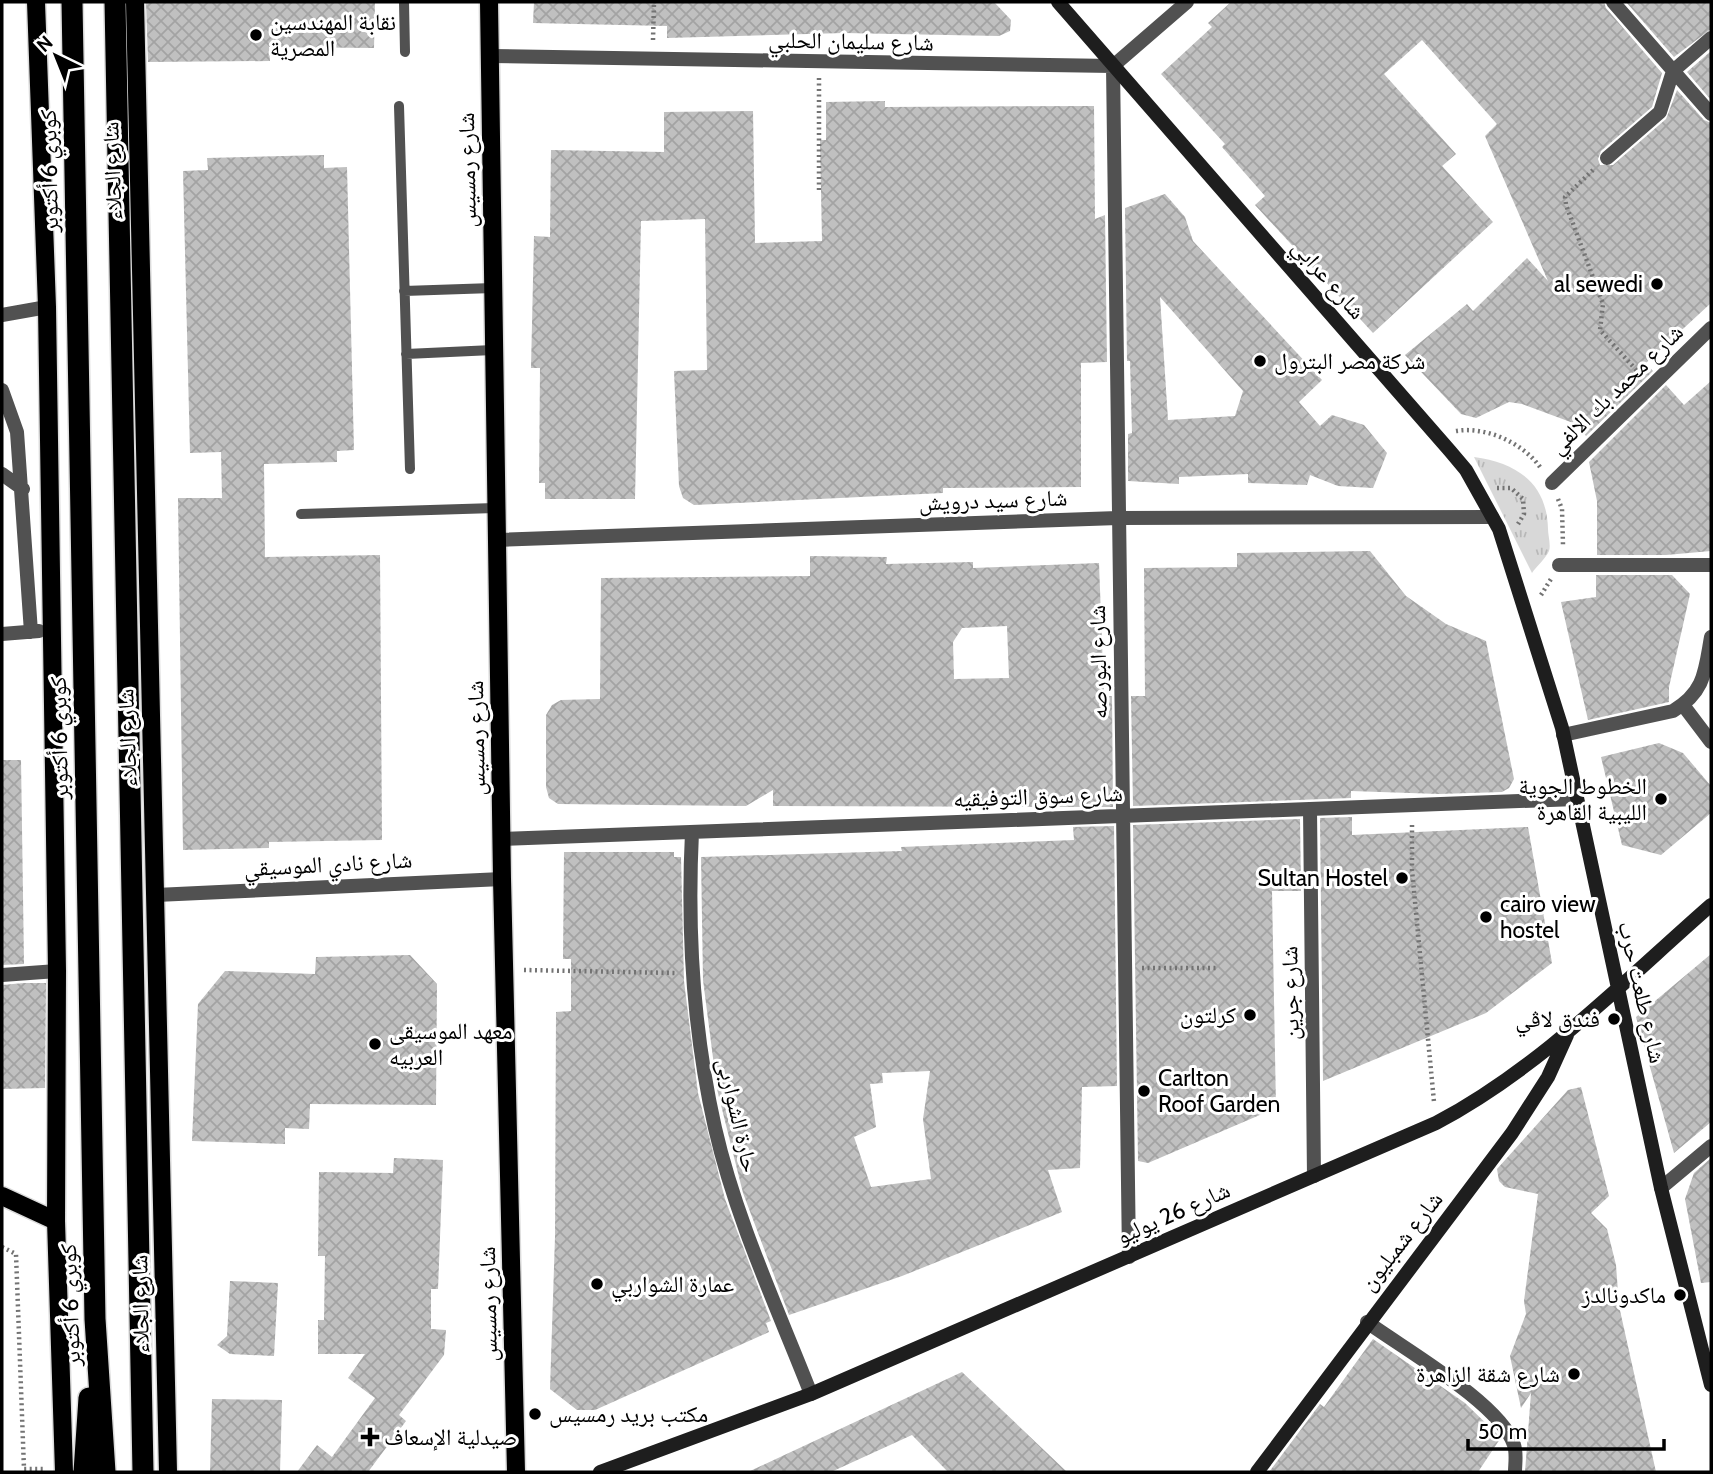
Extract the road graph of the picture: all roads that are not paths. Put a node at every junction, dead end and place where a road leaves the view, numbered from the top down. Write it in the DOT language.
graph roads {
  1 [pos="36,2"];
  2 [pos="72,2"];
  3 [pos="115,2"];
  4 [pos="135,2"];
  5 [pos="404,2"];
  6 [pos="489,2"];
  7 [pos="1058,2"];
  8 [pos="1187,2"];
  9 [pos="1613,2"];
  10 [pos="1711,38"];
  11 [pos="405,52"];
  12 [pos="490,56"];
  13 [pos="1113,66"];
  14 [pos="1673,71"];
  15 [pos="399,106"];
  16 [pos="1711,114"];
  17 [pos="1607,158"];
  18 [pos="493,288"];
  19 [pos="404,291"];
  20 [pos="47,307"];
  21 [pos="2,315"];
  22 [pos="1711,328"];
  23 [pos="494,350"];
  24 [pos="406,354"];
  25 [pos="2,390"];
  26 [pos="410,470"];
  27 [pos="2,474"];
  28 [pos="1552,483"];
  29 [pos="23,489"];
  30 [pos="495,508"];
  31 [pos="301,514"];
  32 [pos="1492,517"];
  33 [pos="1118,518"];
  34 [pos="496,540"];
  35 [pos="1559,565"];
  36 [pos="1711,565"];
  37 [pos="1525,611"];
  38 [pos="50,631"];
  39 [pos="31,632"];
  40 [pos="2,634"];
  41 [pos="1711,637"];
  42 [pos="1683,705"];
  43 [pos="1563,735"];
  44 [pos="1711,742"];
  45 [pos="1576,799"];
  46 [pos="1310,809"];
  47 [pos="1123,816"];
  48 [pos="692,832"];
  49 [pos="503,839"];
  50 [pos="502,879"];
  51 [pos="156,895"];
  52 [pos="1711,905"];
  53 [pos="57,971"];
  54 [pos="2,975"];
  55 [pos="1618,987"];
  56 [pos="1569,1030"];
  57 [pos="1711,1146"];
  58 [pos="1314,1176"];
  59 [pos="1661,1188"];
  60 [pos="2,1196"];
  61 [pos="56,1221"];
  62 [pos="1129,1257"];
  63 [pos="94,1319"];
  64 [pos="1367,1322"];
  65 [pos="1711,1385"];
  66 [pos="811,1394"];
  67 [pos="70,1471"];
  68 [pos="105,1472"];
  69 [pos="143,1472"];
  70 [pos="168,1472"];
  71 [pos="516,1472"];
  72 [pos="600,1472"];
  73 [pos="1257,1472"];
  74 [pos="1515,1472"];
  1 -- 20 [label="main road"];
  2 -- 63 [label="highway, كوبري 6 أكتوبر"];
  3 -- 69 [label="highway"];
  4 -- 51 [label="main road, شارع الجلاء"];
  5 -- 11 [label="lane"];
  6 -- 12 [label="main road, شارع رمسيس"];
  7 -- 13 [label="street, شارع عرابي"];
  8 -- 13 [label="street"];
  9 -- 14 [label="street"];
  10 -- 14 [label="street"];
  12 -- 13 [label="street, شارع سليمان الحلبي"];
  12 -- 18 [label="main road, شارع رمسيس"];
  13 -- 32 [label="street, شارع عرابي"];
  13 -- 33 [label="street, شارع البورصه"];
  14 -- 16 [label="street"];
  14 -- 17 [label="street"];
  15 -- 19 [label="lane"];
  18 -- 19 [label="lane"];
  18 -- 23 [label="main road, شارع رمسيس"];
  19 -- 24 [label="lane"];
  20 -- 21 [label="street"];
  20 -- 38 [label="main road"];
  22 -- 28 [label="street, شارع محمد بك الالفي"];
  23 -- 24 [label="lane"];
  23 -- 30 [label="main road, شارع رمسيس"];
  24 -- 26 [label="lane"];
  25 -- 29 [label="street"];
  27 -- 29 [label="street"];
  29 -- 39 [label="street"];
  30 -- 31 [label="lane"];
  30 -- 34 [label="main road, شارع رمسيس"];
  32 -- 33 [label="street, شارع سيد درويش"];
  32 -- 37 [label="street, شارع عرابي"];
  33 -- 34 [label="street, شارع سيد درويش"];
  33 -- 47 [label="street, شارع البورصه"];
  34 -- 49 [label="main road, شارع رمسيس"];
  35 -- 36 [label="street"];
  37 -- 43 [label="street, شارع طلعت حرب"];
  38 -- 39 [label="street"];
  38 -- 53 [label="main road"];
  39 -- 40 [label="street"];
  41 -- 42 [label="street"];
  42 -- 43 [label="street"];
  42 -- 44 [label="street"];
  43 -- 45 [label="street, شارع طلعت حرب"];
  45 -- 46 [label="street, شارع سوق التوفيقيه"];
  45 -- 55 [label="street, شارع طلعت حرب"];
  46 -- 47 [label="street, شارع سوق التوفيقيه"];
  46 -- 58 [label="street, شارع جرين"];
  47 -- 48 [label="street, شارع سوق التوفيقيه"];
  47 -- 62 [label="street, شارع البورصه"];
  48 -- 49 [label="street, شارع سوق التوفيقيه"];
  48 -- 66 [label="street, حارة الشواربى"];
  49 -- 50 [label="main road, شارع رمسيس"];
  50 -- 51 [label="street, شارع نادي الموسيقي"];
  50 -- 71 [label="main road, شارع رمسيس"];
  51 -- 70 [label="main road, شارع الجلاء"];
  52 -- 55 [label="street, شارع 26 يوليو"];
  53 -- 54 [label="street"];
  53 -- 61 [label="main road"];
  55 -- 56 [label="street, شارع 26 يوليو"];
  55 -- 59 [label="street, شارع طلعت حرب"];
  56 -- 58 [label="street, شارع 26 يوليو"];
  56 -- 64 [label="street, شارع شمبليون"];
  57 -- 59 [label="street"];
  58 -- 62 [label="street, شارع 26 يوليو"];
  59 -- 65 [label="street, شارع طلعت حرب"];
  60 -- 61 [label="main road"];
  61 -- 67 [label="main road"];
  62 -- 66 [label="street, شارع 26 يوليو"];
  63 -- 67 [label="highway"];
  63 -- 68 [label="highway, كوبري 6 أكتوبر"];
  64 -- 73 [label="street, شارع شمبليون"];
  64 -- 74 [label="street"];
  66 -- 72 [label="street, شارع 26 يوليو"];
}
